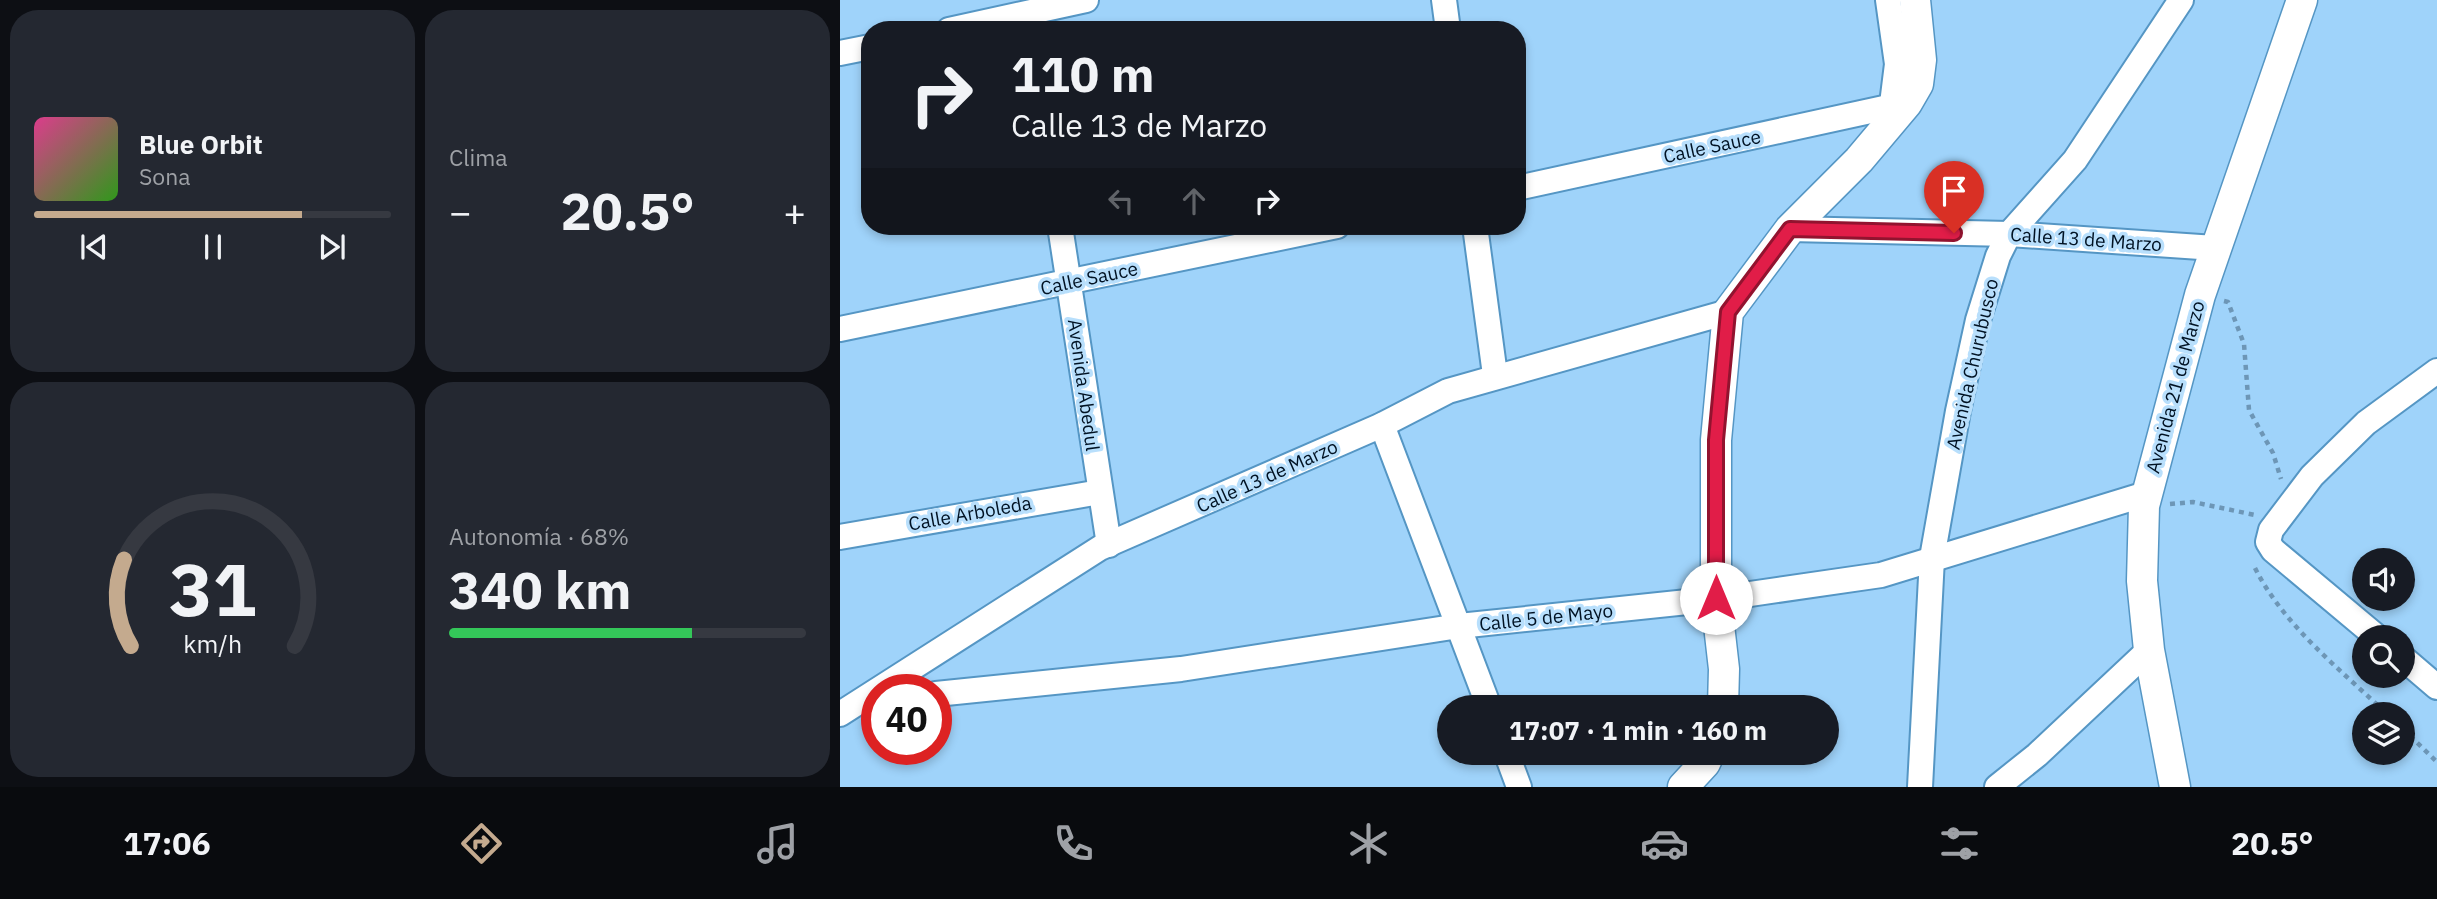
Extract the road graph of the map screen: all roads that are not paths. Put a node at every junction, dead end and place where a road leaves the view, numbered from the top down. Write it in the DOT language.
graph roads {
  1 [pos="1086,0"];
  2 [pos="1444,0"];
  3 [pos="1888,0"];
  4 [pos="1915,0"];
  5 [pos="2181,0"];
  6 [pos="2302,0"];
  7 [pos="1025,14"];
  8 [pos="992,21"];
  9 [pos="1447,21"];
  10 [pos="861,49"];
  11 [pos="840,53"];
  12 [pos="1900,104"];
  13 [pos="1526,186"];
  14 [pos="1790,229"];
  15 [pos="2009,234"];
  16 [pos="1061,235"];
  17 [pos="1294,235"];
  18 [pos="1476,235"];
  19 [pos="2215,248"];
  20 [pos="1069,282"];
  21 [pos="1728,312"];
  22 [pos="840,329"];
  23 [pos="1495,375"];
  24 [pos="2435,377"];
  25 [pos="1382,425"];
  26 [pos="1100,492"];
  27 [pos="2145,500"];
  28 [pos="840,537"];
  29 [pos="1109,545"];
  30 [pos="1932,558"];
  31 [pos="1716,598"];
  32 [pos="2362,625"];
  33 [pos="1459,626"];
  34 [pos="2149,650"];
  35 [pos="2415,668"];
  36 [pos="904,674"];
  37 [pos="2437,687"];
  38 [pos="952,692"];
  39 [pos="1485,695"];
  40 [pos="1723,695"];
  41 [pos="861,701"];
  42 [pos="840,714"];
  43 [pos="1511,765"];
  44 [pos="1703,765"];
  45 [pos="1519,787"];
  46 [pos="1683,787"];
  47 [pos="1920,787"];
  48 [pos="1997,787"];
  49 [pos="2175,787"];
  1 -- 7 [label="street"];
  2 -- 9 [label="street"];
  3 -- 12 [label="street"];
  4 -- 12 [label="street"];
  5 -- 15 [label="street, Avenida Churubusco"];
  6 -- 19 [label="street, Avenida 21 de Marzo"];
  7 -- 8 [label="street"];
  10 -- 11 [label="street"];
  12 -- 13 [label="street, Calle Sauce"];
  12 -- 14 [label="street"];
  14 -- 15 [label="street, Calle 13 de Marzo"];
  14 -- 21 [label="street"];
  15 -- 19 [label="street, Calle 13 de Marzo"];
  15 -- 30 [label="street, Avenida Churubusco"];
  16 -- 20 [label="street, Avenida Abedul"];
  17 -- 20 [label="street, Calle Sauce"];
  18 -- 23 [label="street"];
  19 -- 27 [label="street, Avenida 21 de Marzo"];
  20 -- 22 [label="street, Calle Sauce"];
  20 -- 26 [label="street, Avenida Abedul"];
  21 -- 23 [label="street, Calle 13 de Marzo"];
  21 -- 31 [label="street"];
  23 -- 25 [label="street, Calle 13 de Marzo"];
  24 -- 32 [label="street"];
  25 -- 29 [label="street, Calle 13 de Marzo"];
  25 -- 33 [label="street"];
  26 -- 28 [label="street, Calle Arboleda"];
  26 -- 29 [label="street, Avenida Abedul"];
  27 -- 30 [label="street, Calle 5 de Mayo"];
  27 -- 34 [label="street, Avenida 21 de Marzo"];
  29 -- 36 [label="street, Calle 13 de Marzo"];
  30 -- 31 [label="street, Calle 5 de Mayo"];
  30 -- 47 [label="street, Avenida Churubusco"];
  31 -- 33 [label="street, Calle 5 de Mayo"];
  31 -- 40 [label="street"];
  33 -- 38 [label="street, Calle 5 de Mayo"];
  33 -- 39 [label="street"];
  34 -- 48 [label="street"];
  34 -- 49 [label="street, Avenida 21 de Marzo"];
  35 -- 37 [label="street"];
  41 -- 42 [label="street, Calle 13 de Marzo"];
  43 -- 45 [label="street"];
  44 -- 46 [label="street"];
}
